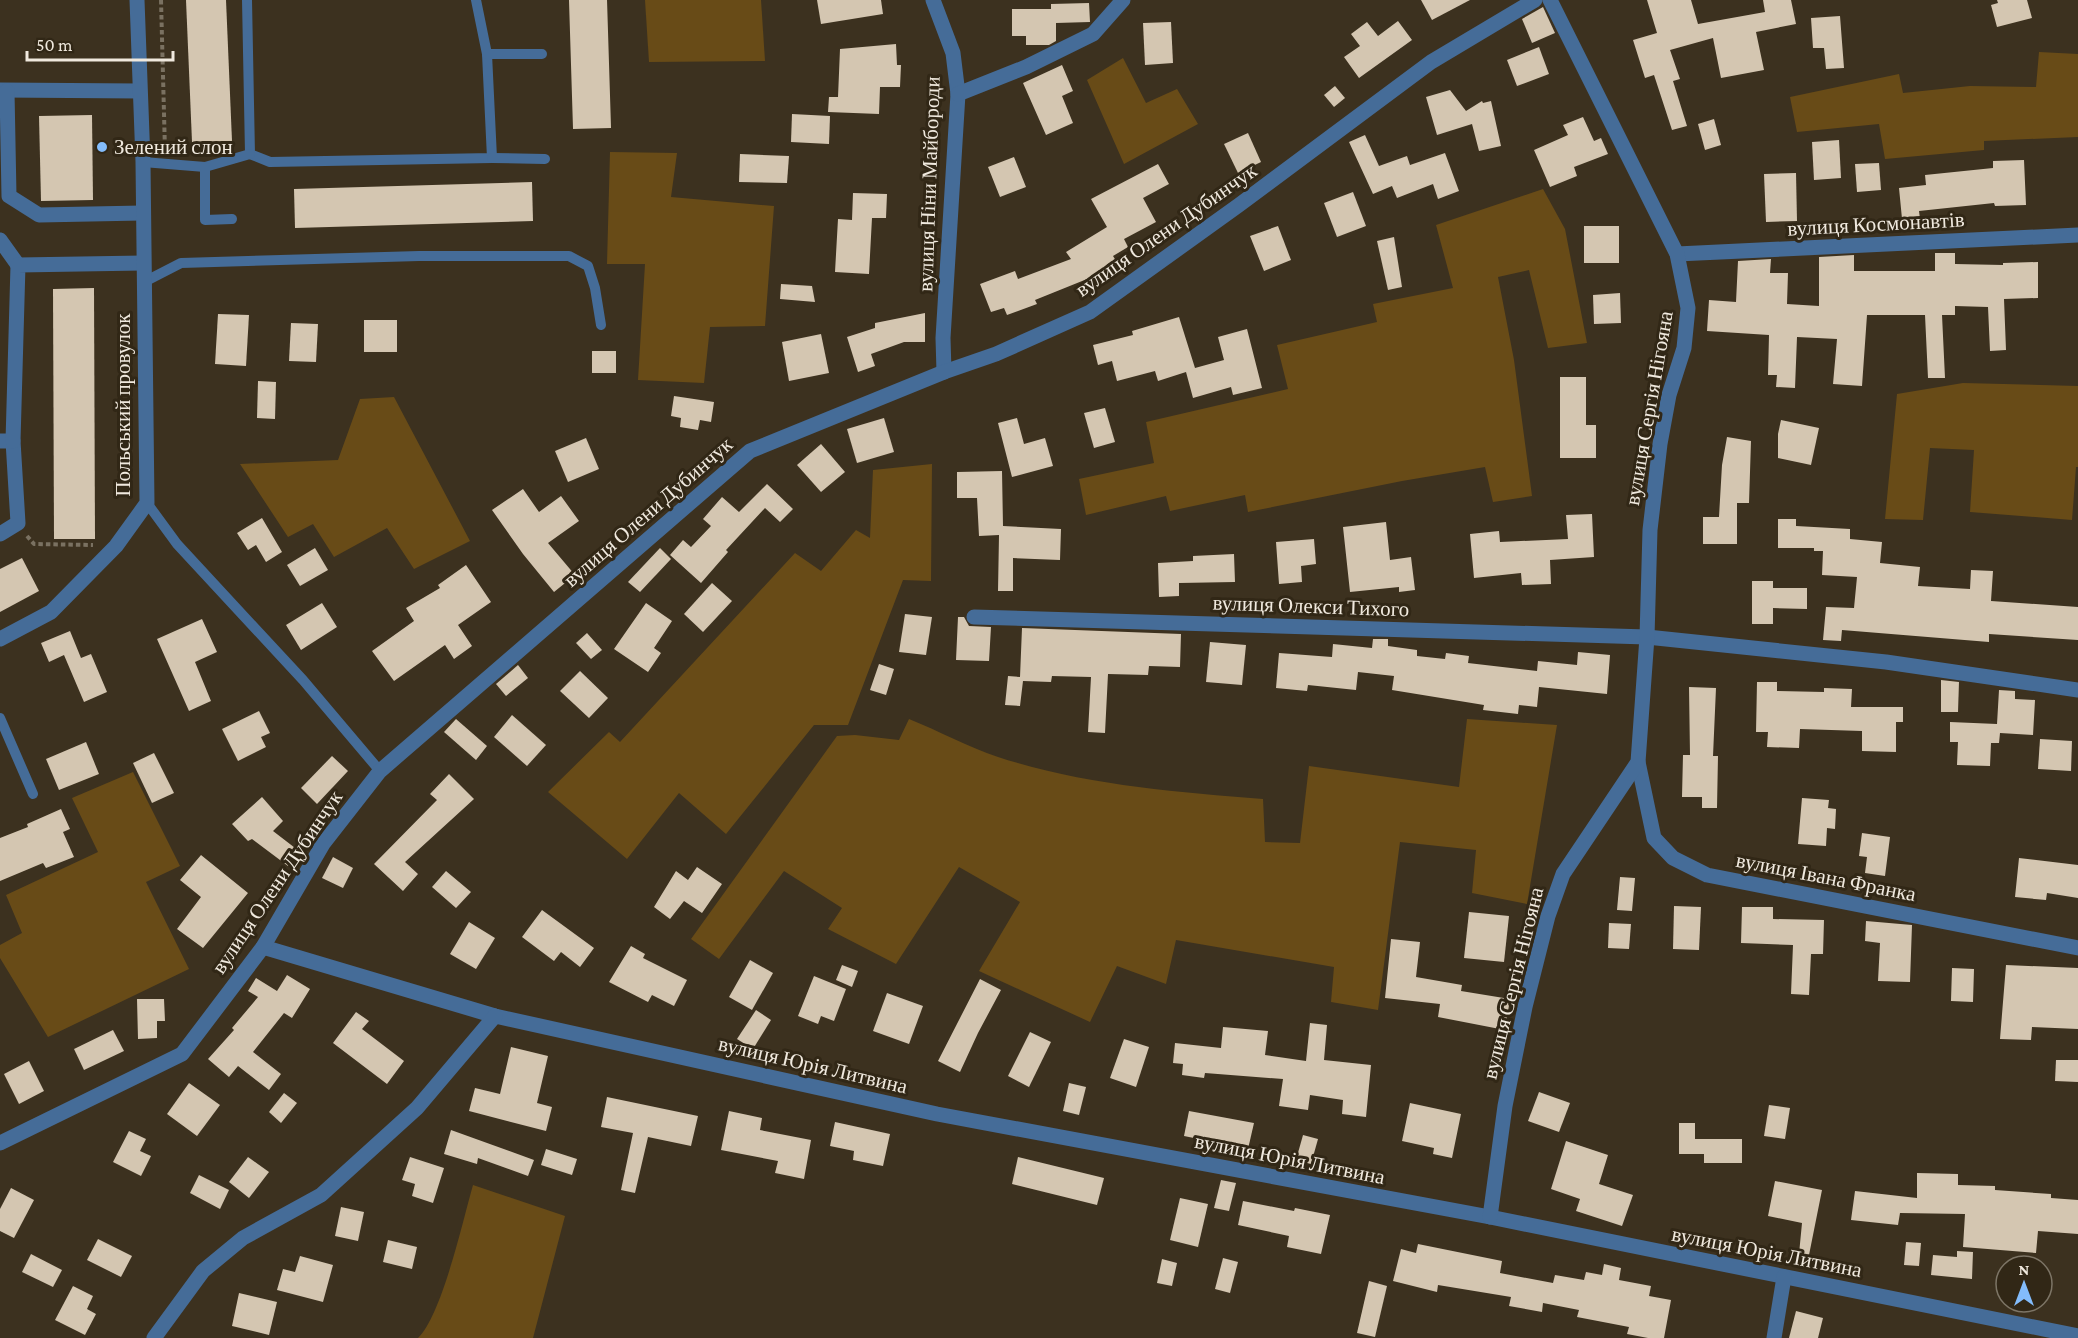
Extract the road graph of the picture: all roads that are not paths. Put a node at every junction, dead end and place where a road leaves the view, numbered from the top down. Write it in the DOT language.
graph roads {
  1 [pos="137,0"];
  2 [pos="247,0"];
  3 [pos="476,0"];
  4 [pos="933,0"];
  5 [pos="1123,0"];
  6 [pos="1535,0"];
  7 [pos="1550,0"];
  8 [pos="487,54"];
  9 [pos="542,54"];
  10 [pos="4,90"];
  11 [pos="140,91"];
  12 [pos="958,94"];
  13 [pos="250,154"];
  14 [pos="492,158"];
  15 [pos="545,159"];
  16 [pos="205,167"];
  17 [pos="142,169"];
  18 [pos="142,213"];
  19 [pos="232,219"];
  20 [pos="2078,236"];
  21 [pos="0,240"];
  22 [pos="1677,254"];
  23 [pos="143,263"];
  24 [pos="18,265"];
  25 [pos="144,282"];
  26 [pos="601,325"];
  27 [pos="944,372"];
  28 [pos="7,441"];
  29 [pos="147,503"];
  30 [pos="0,534"];
  31 [pos="974,617"];
  32 [pos="1647,637"];
  33 [pos="0,639"];
  34 [pos="2078,690"];
  35 [pos="0,718"];
  36 [pos="1638,762"];
  37 [pos="380,771"];
  38 [pos="33,794"];
  39 [pos="263,947"];
  40 [pos="2078,948"];
  41 [pos="495,1016"];
  42 [pos="0,1143"];
  43 [pos="1490,1217"];
  44 [pos="1784,1277"];
  45 [pos="2078,1336"];
  46 [pos="154,1338"];
  47 [pos="1774,1338"];
  1 -- 11 [label="street, Польський провулок"];
  2 -- 13 [label="lane"];
  3 -- 8 [label="lane"];
  4 -- 12 [label="street, вулиця Ніни Майбороди"];
  5 -- 12 [label="street"];
  6 -- 27 [label="street, вулиця Олени Дубинчук"];
  7 -- 22 [label="street, вулиця Сергія Нігояна"];
  8 -- 9 [label="lane"];
  8 -- 14 [label="lane"];
  10 -- 11 [label="street"];
  10 -- 18 [label="street"];
  11 -- 17 [label="street, Польський провулок"];
  12 -- 27 [label="street, вулиця Ніни Майбороди"];
  13 -- 14 [label="lane"];
  13 -- 16 [label="lane"];
  14 -- 15 [label="lane"];
  16 -- 17 [label="lane"];
  16 -- 19 [label="lane"];
  17 -- 18 [label="street, Польський провулок"];
  18 -- 23 [label="street, Польський провулок"];
  20 -- 22 [label="street, вулиця Космонавтів"];
  21 -- 24 [label="street"];
  22 -- 32 [label="street, вулиця Сергія Нігояна"];
  23 -- 24 [label="street"];
  23 -- 25 [label="street, Польський провулок"];
  24 -- 28 [label="street"];
  25 -- 26 [label="lane"];
  25 -- 29 [label="street, Польський провулок"];
  27 -- 37 [label="street, вулиця Олени Дубинчук"];
  28 -- 30 [label="street"];
  29 -- 33 [label="street, Польський провулок"];
  29 -- 37 [label="lane"];
  31 -- 32 [label="street, вулиця Олекси Тихого"];
  32 -- 34 [label="street"];
  32 -- 36 [label="street, вулиця Сергія Нігояна"];
  35 -- 38 [label="lane"];
  36 -- 40 [label="street, вулиця Івана Франка"];
  36 -- 43 [label="street, вулиця Сергія Нігояна"];
  37 -- 39 [label="street, вулиця Олени Дубинчук"];
  39 -- 41 [label="street, вулиця Юрія Литвина"];
  39 -- 42 [label="street, вулиця Олени Дубинчук"];
  41 -- 43 [label="street, вулиця Юрія Литвина"];
  41 -- 46 [label="street"];
  43 -- 44 [label="street, вулиця Юрія Литвина"];
  44 -- 45 [label="street, вулиця Юрія Литвина"];
  44 -- 47 [label="street"];
}
